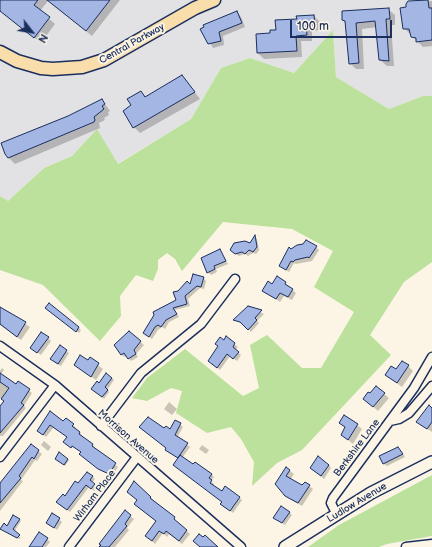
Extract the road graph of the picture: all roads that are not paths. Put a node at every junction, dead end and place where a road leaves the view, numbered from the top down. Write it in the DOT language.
graph roads {
  1 [pos="214,0"];
  2 [pos="0,52"];
  3 [pos="235,279"];
  4 [pos="0,346"];
  5 [pos="432,357"];
  6 [pos="55,385"];
  7 [pos="432,386"];
  8 [pos="390,421"];
  9 [pos="101,426"];
  10 [pos="0,457"];
  11 [pos="137,457"];
  12 [pos="432,462"];
  13 [pos="337,515"];
  14 [pos="432,544"];
  15 [pos="69,547"];
  16 [pos="241,547"];
  17 [pos="285,547"];
  18 [pos="406,547"];
  1 -- 2 [label="main road, Central Parkway"];
  3 -- 9 [label="street"];
  4 -- 6 [label="street, Morrison Avenue"];
  5 -- 8 [label="street"];
  6 -- 9 [label="street, Morrison Avenue"];
  6 -- 10 [label="street"];
  7 -- 8 [label="street, Berkshire Lane"];
  8 -- 13 [label="street, Berkshire Lane"];
  9 -- 11 [label="street, Morrison Avenue"];
  11 -- 15 [label="street, Wirham Place"];
  11 -- 16 [label="street, Morrison Avenue"];
  12 -- 13 [label="main road, Ludlow Avenue"];
  13 -- 17 [label="main road, Ludlow Avenue"];
  14 -- 18 [label="street"];
}
